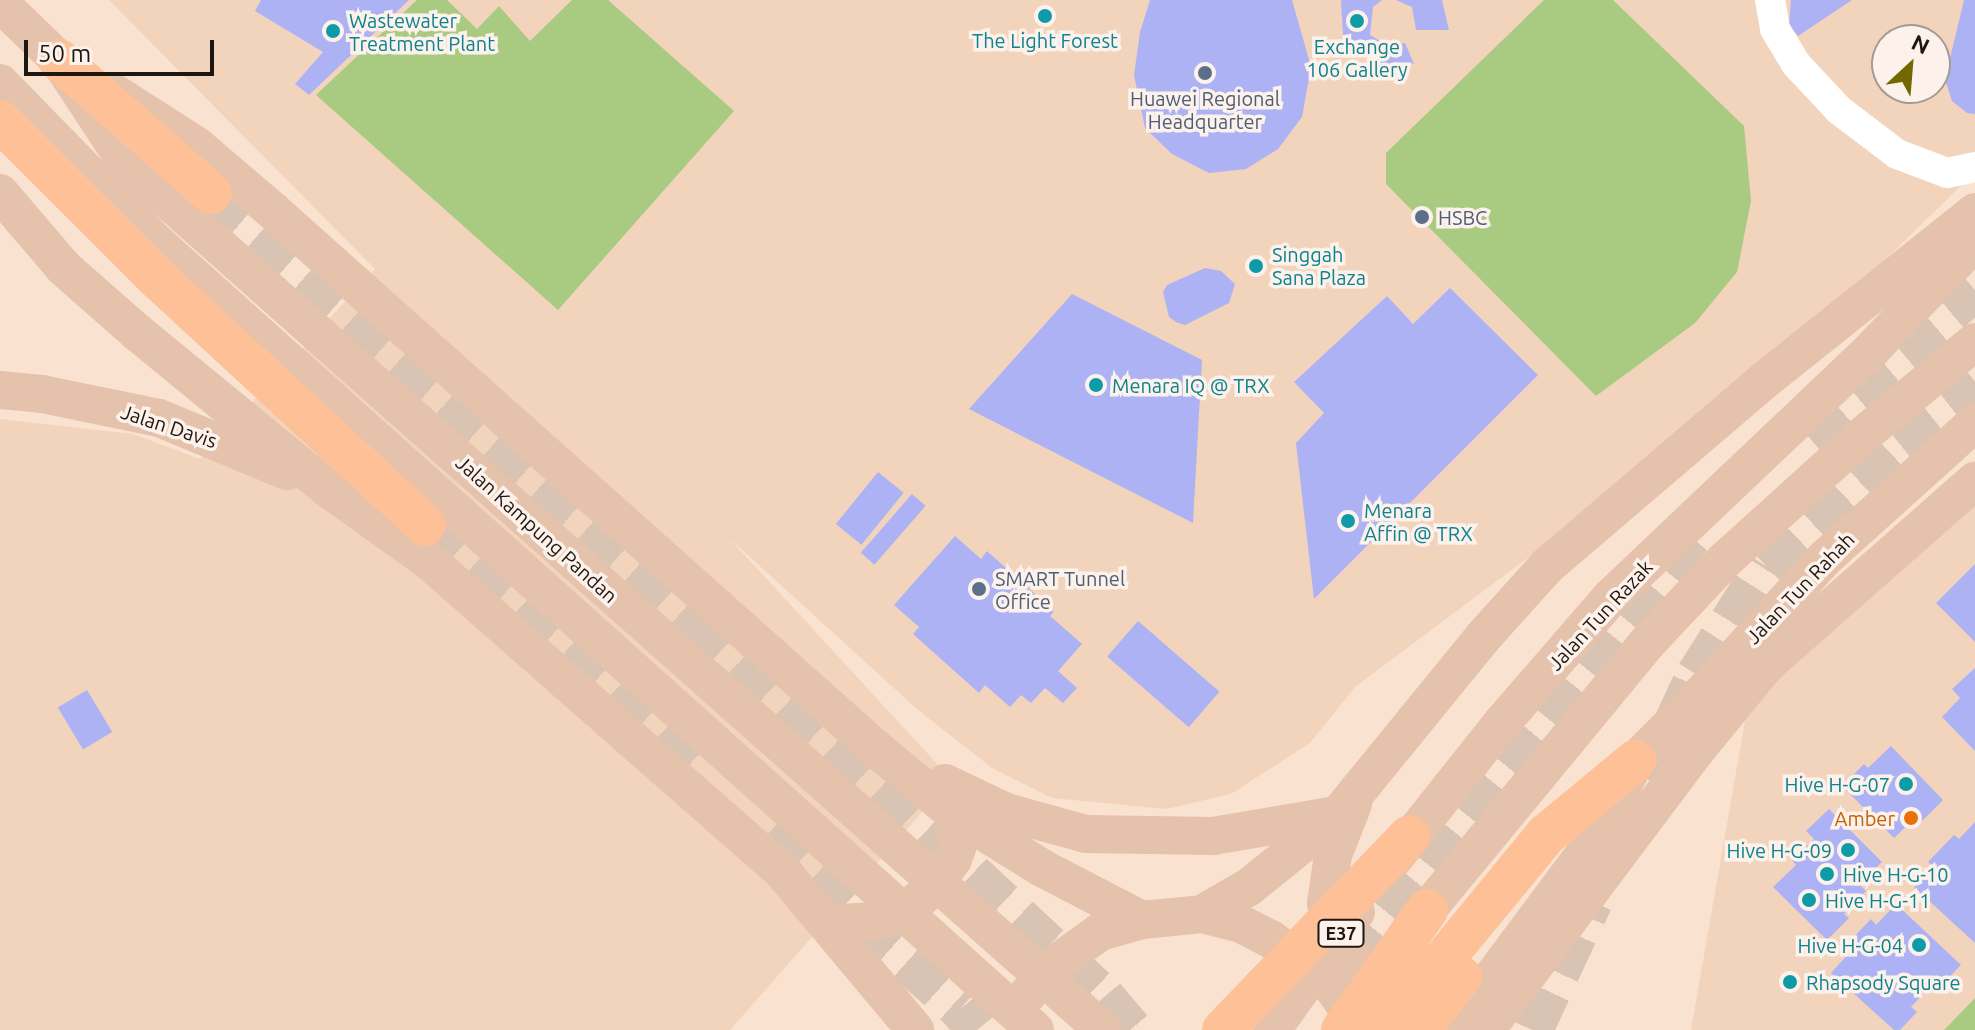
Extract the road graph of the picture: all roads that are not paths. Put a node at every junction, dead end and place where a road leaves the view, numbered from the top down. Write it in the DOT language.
graph roads {
  1 [pos="1770,0"];
  2 [pos="0,3"];
  3 [pos="59,60"];
  4 [pos="0,83"];
  5 [pos="0,121"];
  6 [pos="1975,167"];
  7 [pos="0,193"];
  8 [pos="211,193"];
  9 [pos="1975,212"];
  10 [pos="1975,242"];
  11 [pos="1975,342"];
  12 [pos="0,390"];
  13 [pos="1975,423"];
  14 [pos="1975,481"];
  15 [pos="330,490"];
  16 [pos="425,525"];
  17 [pos="875,748"];
  18 [pos="1635,761"];
  19 [pos="1347,805"];
  20 [pos="955,814"];
  21 [pos="1410,836"];
  22 [pos="1427,910"];
  23 [pos="1202,914"];
  24 [pos="1142,920"];
  25 [pos="829,924"];
  26 [pos="862,964"];
  27 [pos="1532,972"];
  28 [pos="1430,976"];
  29 [pos="888,1030"];
  30 [pos="915,1030"];
  31 [pos="1010,1030"];
  32 [pos="1035,1030"];
  33 [pos="1103,1030"];
  34 [pos="1223,1030"];
  35 [pos="1272,1030"];
  36 [pos="1329,1030"];
  37 [pos="1342,1030"];
  38 [pos="1363,1030"];
  39 [pos="1377,1030"];
  40 [pos="1401,1030"];
  41 [pos="1420,1030"];
  42 [pos="1453,1030"];
  43 [pos="1486,1030"];
  44 [pos="1506,1030"];
  1 -- 6 [label="street"];
  2 -- 3 [label="main road, Jalan Kampung Pandan"];
  3 -- 8 [label="highway"];
  3 -- 17 [label="main road"];
  3 -- 33 [label="main road, Jalan Kampung Pandan"];
  4 -- 32 [label="main road, Jalan Kampung Pandan"];
  5 -- 16 [label="highway"];
  7 -- 15 [label="main road"];
  9 -- 19 [label="main road"];
  10 -- 21 [label="main road, Jalan Tun Razak / E37"];
  11 -- 22 [label="main road, E37"];
  12 -- 15 [label="main road, Jalan Davis"];
  13 -- 18 [label="main road, Jalan Tun Rahah"];
  14 -- 27 [label="main road"];
  15 -- 25 [label="main road"];
  17 -- 19 [label="main road"];
  17 -- 20 [label="main road"];
  18 -- 28 [label="highway"];
  18 -- 41 [label="highway"];
  18 -- 42 [label="main road, Jalan Tun Rahah"];
  19 -- 23 [label="main road"];
  19 -- 27 [label="main road"];
  20 -- 24 [label="main road"];
  20 -- 25 [label="main road"];
  21 -- 34 [label="highway"];
  21 -- 35 [label="main road, Jalan Tun Razak / E37"];
  22 -- 36 [label="main road, E37"];
  22 -- 37 [label="highway"];
  23 -- 24 [label="main road"];
  23 -- 38 [label="main road"];
  24 -- 31 [label="main road"];
  25 -- 26 [label="main road"];
  26 -- 29 [label="street"];
  26 -- 30 [label="main road"];
  27 -- 43 [label="main road"];
  27 -- 44 [label="main road"];
  28 -- 39 [label="highway"];
  28 -- 40 [label="highway"];
}
